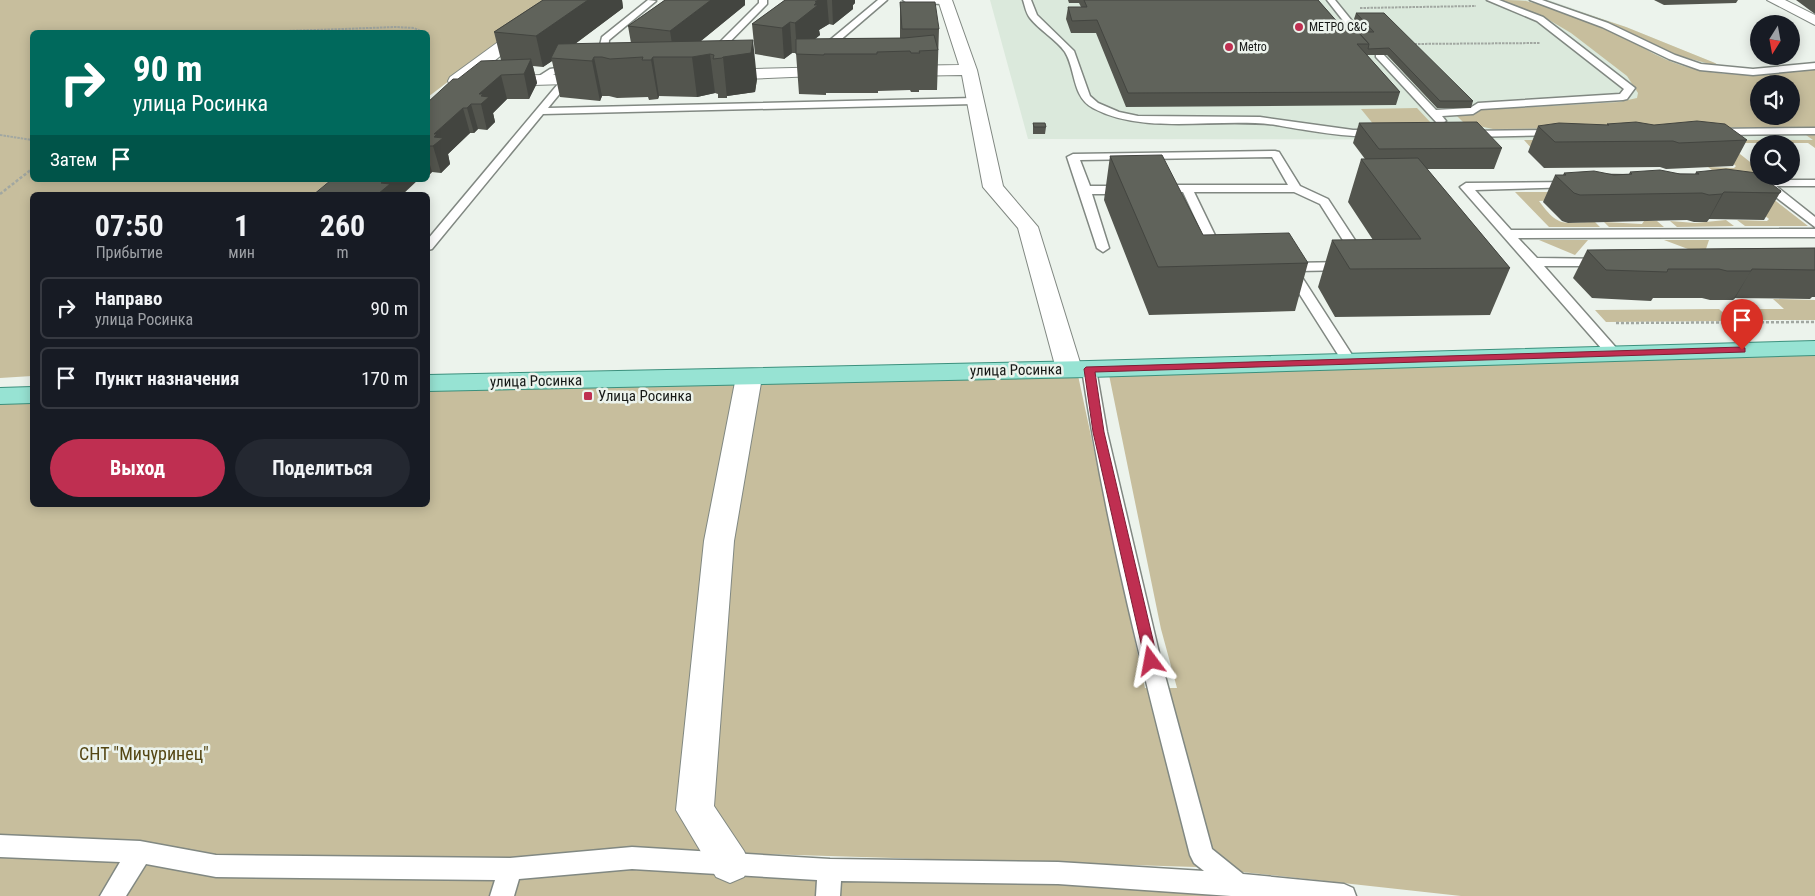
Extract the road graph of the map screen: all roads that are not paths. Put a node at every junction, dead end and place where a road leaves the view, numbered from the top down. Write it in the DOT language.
graph roads {
  1 [pos="573,0"];
  2 [pos="652,0"];
  3 [pos="763,0"];
  4 [pos="883,0"];
  5 [pos="908,0"];
  6 [pos="946,0"];
  7 [pos="1027,0"];
  8 [pos="1330,0"];
  9 [pos="1491,0"];
  10 [pos="1534,0"];
  11 [pos="1774,0"];
  12 [pos="1815,21"];
  13 [pos="1362,39"];
  14 [pos="1379,55"];
  15 [pos="1815,66"];
  16 [pos="969,70"];
  17 [pos="886,71"];
  18 [pos="846,72"];
  19 [pos="796,73"];
  20 [pos="752,74"];
  21 [pos="706,75"];
  22 [pos="613,78"];
  23 [pos="539,80"];
  24 [pos="566,80"];
  25 [pos="974,101"];
  26 [pos="540,111"];
  27 [pos="1433,113"];
  28 [pos="1449,130"];
  29 [pos="1815,131"];
  30 [pos="1700,132"];
  31 [pos="1389,133"];
  32 [pos="1571,133"];
  33 [pos="1815,183"];
  34 [pos="1587,185"];
  35 [pos="1296,188"];
  36 [pos="1187,189"];
  37 [pos="1085,190"];
  38 [pos="1815,223"];
  39 [pos="1508,234"];
  40 [pos="1815,234"];
  41 [pos="430,244"];
  42 [pos="1103,248"];
  43 [pos="1533,262"];
  44 [pos="1613,262"];
  45 [pos="1227,265"];
  46 [pos="1285,267"];
  47 [pos="1815,348"];
  48 [pos="1614,354"];
  49 [pos="1349,361"];
  50 [pos="1079,369"];
  51 [pos="749,377"];
  52 [pos="430,384"];
  53 [pos="30,395"];
  54 [pos="0,396"];
  55 [pos="0,846"];
  56 [pos="140,852"];
  57 [pos="730,864"];
  58 [pos="510,869"];
  59 [pos="830,870"];
  60 [pos="1240,890"];
  61 [pos="112,896"];
  62 [pos="502,896"];
  63 [pos="828,896"];
  64 [pos="1344,896"];
  1 -- 23 [label="street"];
  2 -- 23 [label="lane"];
  3 -- 20 [label="lane"];
  4 -- 19 [label="lane"];
  5 -- 6 [label="lane"];
  6 -- 16 [label="street"];
  7 -- 31 [label="lane"];
  8 -- 13 [label="lane"];
  9 -- 27 [label="lane"];
  10 -- 15 [label="lane"];
  11 -- 12 [label="street"];
  14 -- 27 [label="lane"];
  16 -- 17 [label="street"];
  16 -- 25 [label="street"];
  18 -- 19 [label="street"];
  19 -- 20 [label="street"];
  20 -- 21 [label="street"];
  22 -- 24 [label="street"];
  23 -- 24 [label="street"];
  24 -- 26 [label="lane"];
  25 -- 26 [label="lane"];
  25 -- 50 [label="street"];
  26 -- 41 [label="lane"];
  27 -- 28 [label="lane"];
  28 -- 32 [label="lane"];
  29 -- 30 [label="lane"];
  33 -- 38 [label="lane"];
  34 -- 39 [label="lane"];
  35 -- 36 [label="lane"];
  35 -- 37 [label="lane"];
  35 -- 46 [label="lane"];
  36 -- 37 [label="lane"];
  36 -- 45 [label="lane"];
  37 -- 42 [label="lane"];
  39 -- 40 [label="lane"];
  39 -- 43 [label="lane"];
  43 -- 44 [label="lane"];
  43 -- 48 [label="lane"];
  46 -- 49 [label="lane"];
  47 -- 48 [label="main road, улица Росинка"];
  48 -- 49 [label="main road, улица Росинка"];
  49 -- 50 [label="main road, улица Росинка"];
  50 -- 51 [label="main road, улица Росинка"];
  50 -- 60 [label="lane"];
  51 -- 52 [label="main road, улица Росинка"];
  51 -- 57 [label="street"];
  53 -- 54 [label="main road"];
  55 -- 56 [label="lane"];
  56 -- 58 [label="lane"];
  56 -- 61 [label="lane"];
  57 -- 58 [label="lane"];
  57 -- 59 [label="lane"];
  58 -- 62 [label="lane"];
  59 -- 60 [label="lane"];
  59 -- 63 [label="lane"];
  60 -- 64 [label="lane"];
}
